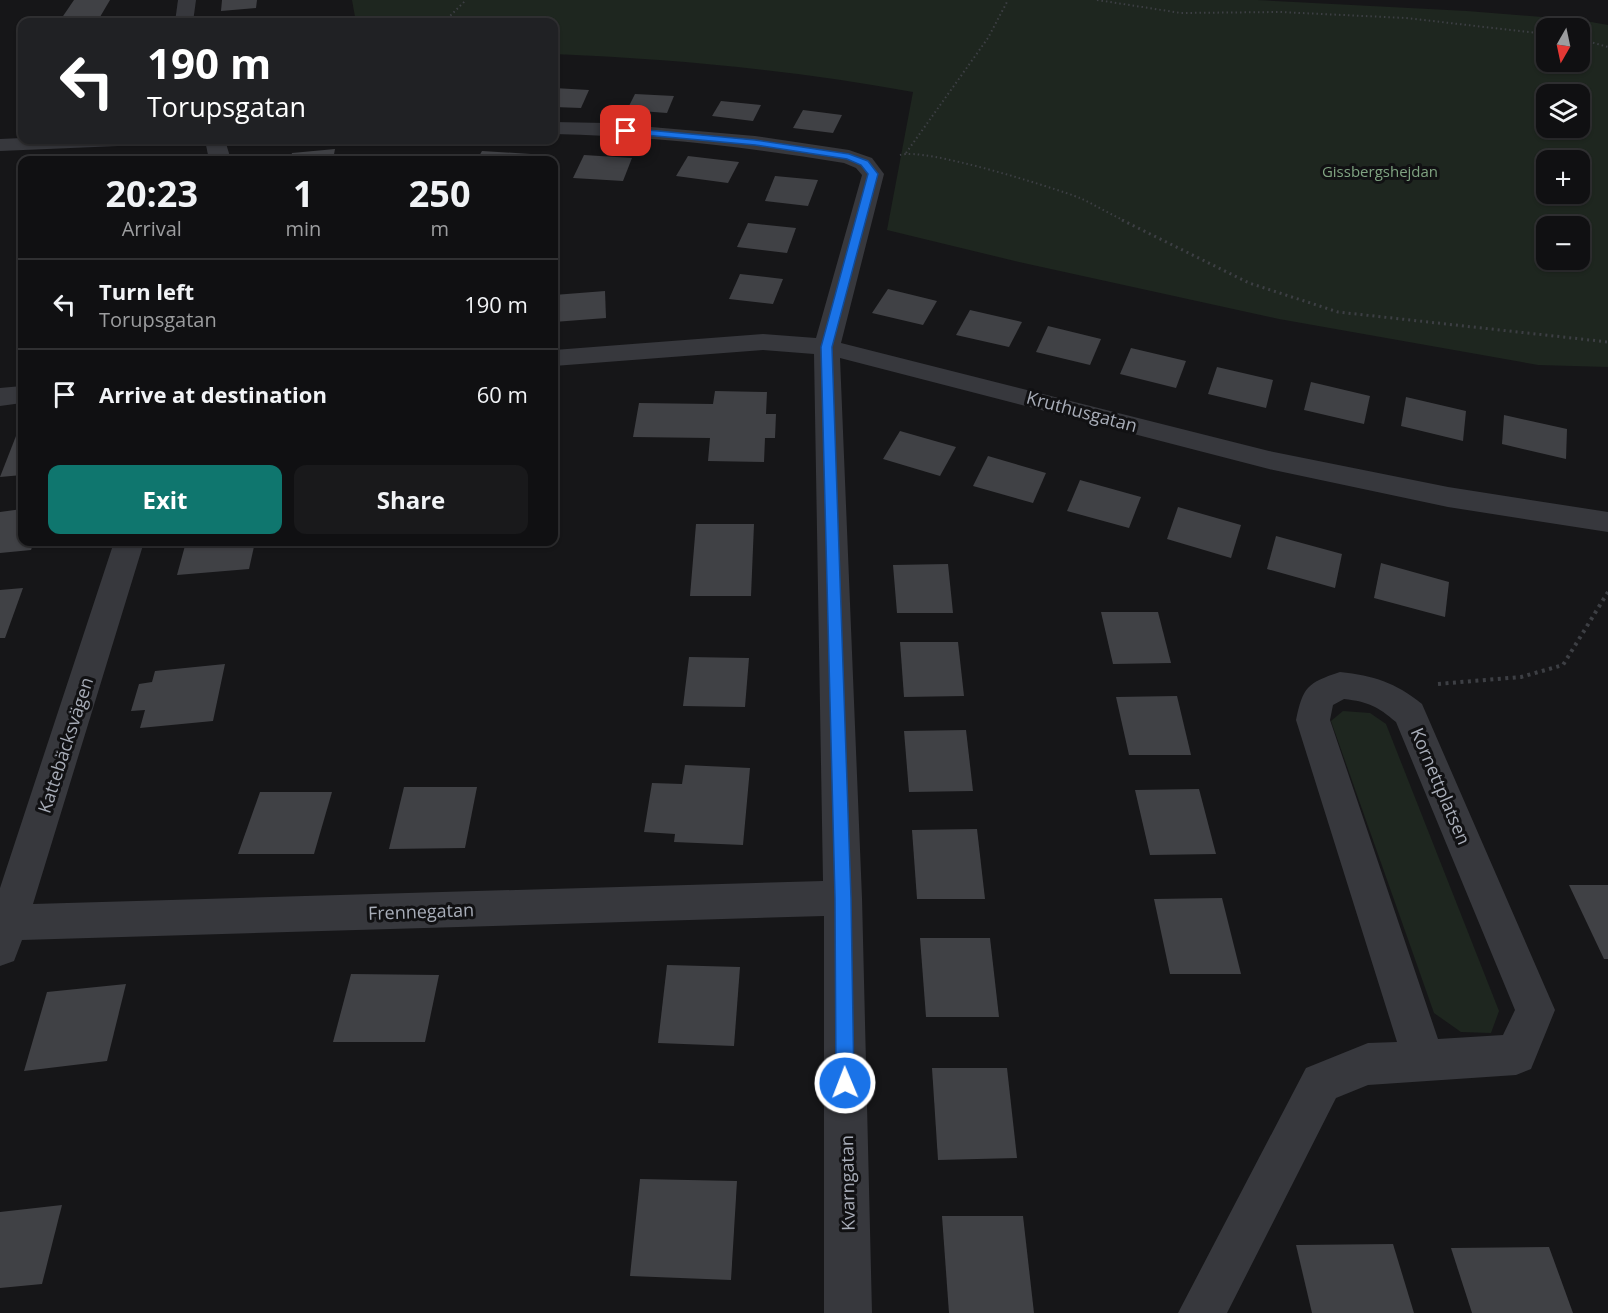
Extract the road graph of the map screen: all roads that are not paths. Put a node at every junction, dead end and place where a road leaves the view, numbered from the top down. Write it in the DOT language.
graph roads {
  1 [pos="188,0"];
  2 [pos="185,18"];
  3 [pos="558,128"];
  4 [pos="24,144"];
  5 [pos="0,145"];
  6 [pos="827,347"];
  7 [pos="558,358"];
  8 [pos="18,395"];
  9 [pos="0,397"];
  10 [pos="1608,522"];
  11 [pos="128,546"];
  12 [pos="843,898"];
  13 [pos="3,931"];
  14 [pos="1424,1061"];
  15 [pos="848,1313"];
  16 [pos="1202,1313"];
  1 -- 2 [label="street"];
  3 -- 6 [label="street, Kvarngatan"];
  4 -- 5 [label="street"];
  6 -- 7 [label="street, Kruthusgatan"];
  6 -- 10 [label="street, Kruthusgatan"];
  6 -- 12 [label="street, Kvarngatan"];
  8 -- 9 [label="street"];
  11 -- 13 [label="street, Kattebäcksvägen"];
  12 -- 13 [label="street, Frennegatan"];
  12 -- 15 [label="street, Kvarngatan"];
  14 -- 14 [label="street, Kornettplatsen"];
  14 -- 16 [label="street, Kornettplatsen"];
}
